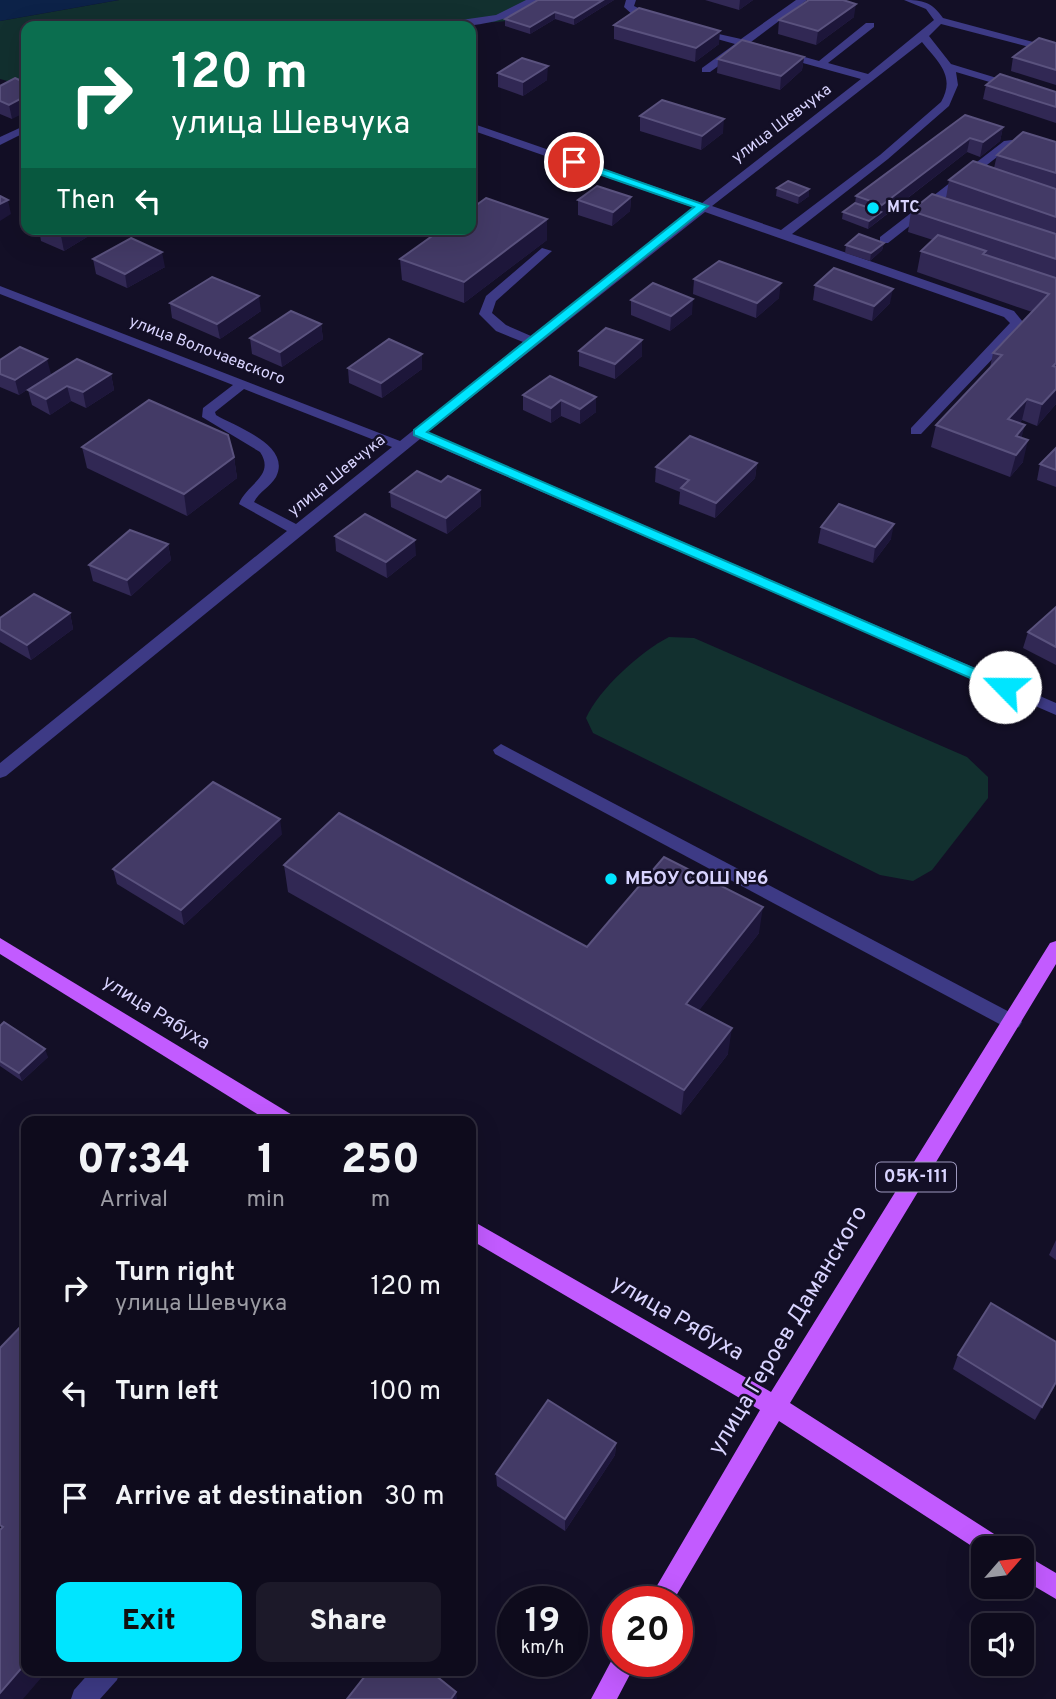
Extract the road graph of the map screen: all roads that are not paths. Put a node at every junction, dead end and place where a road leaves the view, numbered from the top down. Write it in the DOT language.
graph roads {
  1 [pos="534,0"];
  2 [pos="631,0"];
  3 [pos="802,0"];
  4 [pos="914,1"];
  5 [pos="940,20"];
  6 [pos="476,21"];
  7 [pos="664,21"];
  8 [pos="870,25"];
  9 [pos="690,28"];
  10 [pos="923,36"];
  11 [pos="742,43"];
  12 [pos="1056,51"];
  13 [pos="821,64"];
  14 [pos="946,66"];
  15 [pos="706,69"];
  16 [pos="870,78"];
  17 [pos="1056,99"];
  18 [pos="476,128"];
  19 [pos="21,131"];
  20 [pos="0,142"];
  21 [pos="1056,151"];
  22 [pos="702,206"];
  23 [pos="783,235"];
  24 [pos="884,240"];
  25 [pos="546,251"];
  26 [pos="0,290"];
  27 [pos="532,341"];
  28 [pos="242,384"];
  29 [pos="916,430"];
  30 [pos="418,433"];
  31 [pos="402,446"];
  32 [pos="298,531"];
  33 [pos="1056,709"];
  34 [pos="501,750"];
  35 [pos="0,772"];
  36 [pos="0,945"];
  37 [pos="1056,948"];
  38 [pos="1012,1022"];
  39 [pos="278,1116"];
  40 [pos="476,1231"];
  41 [pos="775,1406"];
  42 [pos="977,1536"];
  43 [pos="1034,1573"];
  44 [pos="669,1586"];
  45 [pos="1056,1587"];
  46 [pos="104,1676"];
  47 [pos="616,1677"];
  48 [pos="83,1699"];
  49 [pos="603,1699"];
  1 -- 6 [label="street"];
  2 -- 7 [label="street"];
  3 -- 11 [label="street"];
  4 -- 5 [label="street"];
  5 -- 10 [label="street, улица Шевчука"];
  5 -- 12 [label="street"];
  8 -- 13 [label="street"];
  9 -- 11 [label="street"];
  10 -- 14 [label="street"];
  10 -- 16 [label="street, улица Шевчука"];
  11 -- 13 [label="street"];
  11 -- 15 [label="street"];
  13 -- 16 [label="street"];
  14 -- 17 [label="street"];
  14 -- 23 [label="street"];
  16 -- 22 [label="street, улица Шевчука"];
  18 -- 22 [label="street"];
  19 -- 20 [label="street"];
  21 -- 24 [label="street"];
  22 -- 23 [label="street"];
  22 -- 27 [label="street, улица Шевчука"];
  23 -- 29 [label="street"];
  25 -- 27 [label="street"];
  26 -- 28 [label="street, улица Волочаевского"];
  27 -- 30 [label="street, улица Шевчука"];
  28 -- 31 [label="street, улица Волочаевского"];
  28 -- 32 [label="street"];
  30 -- 31 [label="street, улица Шевчука"];
  30 -- 33 [label="street"];
  31 -- 32 [label="street, улица Шевчука"];
  32 -- 35 [label="street, улица Шевчука"];
  34 -- 38 [label="street"];
  36 -- 39 [label="main road, улица Рябуха"];
  37 -- 38 [label="main road, улица Героев Даманского / 05К-111"];
  38 -- 41 [label="main road, улица Героев Даманского / 05К-111"];
  40 -- 41 [label="main road, улица Рябуха"];
  41 -- 42 [label="main road, улица Рябуха"];
  41 -- 44 [label="main road, улица Героев Даманского / 05К-111"];
  43 -- 45 [label="main road"];
  46 -- 48 [label="street"];
  47 -- 49 [label="main road"];
}
